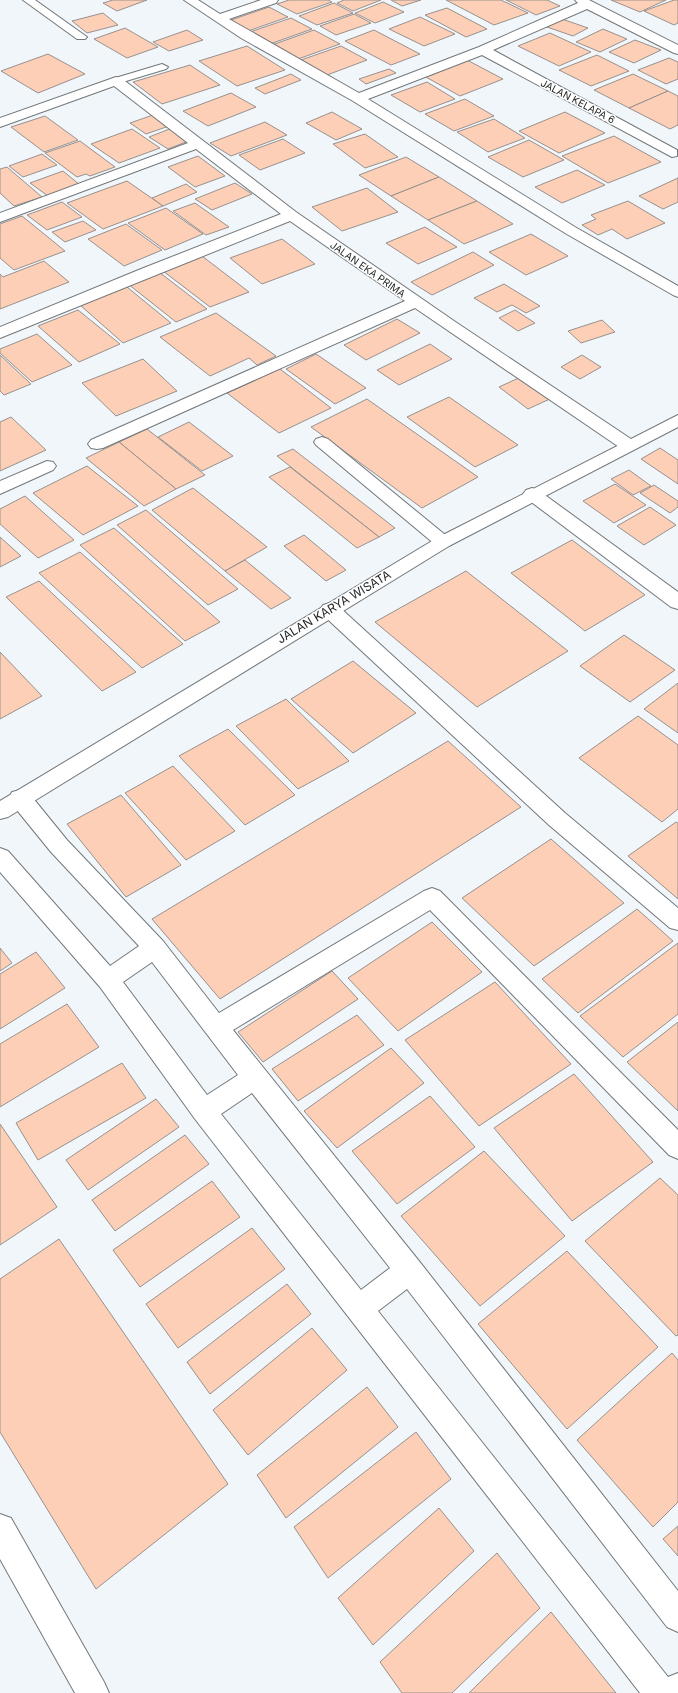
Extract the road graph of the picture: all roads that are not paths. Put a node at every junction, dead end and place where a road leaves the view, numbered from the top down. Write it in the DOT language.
graph roads {
  1 [pos="28,0"];
  2 [pos="190,0"];
  3 [pos="272,0"];
  4 [pos="584,2"];
  5 [pos="221,18"];
  6 [pos="80,37"];
  7 [pos="483,50"];
  8 [pos="678,50"];
  9 [pos="162,67"];
  10 [pos="116,81"];
  11 [pos="358,98"];
  12 [pos="0,123"];
  13 [pos="199,143"];
  14 [pos="672,153"];
  15 [pos="291,215"];
  16 [pos="0,218"];
  17 [pos="678,292"];
  18 [pos="415,302"];
  19 [pos="0,332"];
  20 [pos="678,420"];
  21 [pos="322,442"];
  22 [pos="97,444"];
  23 [pos="628,445"];
  24 [pos="47,466"];
  25 [pos="0,488"];
  26 [pos="532,494"];
  27 [pos="442,542"];
  28 [pos="678,602"];
  29 [pos="330,610"];
  30 [pos="20,798"];
  31 [pos="0,811"];
  32 [pos="0,857"];
  33 [pos="678,921"];
  34 [pos="155,948"];
  35 [pos="108,980"];
  36 [pos="217,1027"];
  37 [pos="255,1078"];
  38 [pos="204,1111"];
  39 [pos="678,1147"];
  40 [pos="409,1270"];
  41 [pos="358,1309"];
  42 [pos="0,1529"];
  43 [pos="678,1616"];
  44 [pos="678,1689"];
  45 [pos="93,1693"];
  46 [pos="660,1693"];
  47 [pos="674,1693"];
  1 -- 6 [label="lane"];
  2 -- 5 [label="street"];
  3 -- 5 [label="street"];
  4 -- 7 [label="street"];
  4 -- 8 [label="street"];
  5 -- 11 [label="street"];
  7 -- 11 [label="street"];
  7 -- 14 [label="street, JALAN KELAPA 6"];
  9 -- 10 [label="lane"];
  10 -- 12 [label="street"];
  10 -- 13 [label="street, JALAN EKA PRIMA"];
  11 -- 17 [label="street"];
  13 -- 15 [label="street, JALAN EKA PRIMA"];
  13 -- 16 [label="street"];
  15 -- 18 [label="street, JALAN EKA PRIMA"];
  15 -- 19 [label="street"];
  18 -- 22 [label="street"];
  18 -- 23 [label="street, JALAN EKA PRIMA"];
  20 -- 23 [label="street, JALAN KARYA WISATA"];
  21 -- 27 [label="lane"];
  23 -- 26 [label="street, JALAN KARYA WISATA"];
  24 -- 25 [label="street"];
  26 -- 27 [label="street, JALAN KARYA WISATA"];
  26 -- 28 [label="street"];
  27 -- 29 [label="street, JALAN KARYA WISATA"];
  29 -- 30 [label="street, JALAN KARYA WISATA"];
  29 -- 33 [label="street"];
  30 -- 31 [label="street, JALAN KARYA WISATA"];
  30 -- 34 [label="street"];
  32 -- 35 [label="street"];
  34 -- 35 [label="street"];
  34 -- 36 [label="street"];
  35 -- 38 [label="street"];
  36 -- 37 [label="street"];
  36 -- 39 [label="street"];
  37 -- 38 [label="street"];
  37 -- 40 [label="street"];
  38 -- 41 [label="street"];
  40 -- 41 [label="street"];
  40 -- 43 [label="street"];
  41 -- 46 [label="street"];
  42 -- 45 [label="street"];
  44 -- 47 [label="street"];
}
